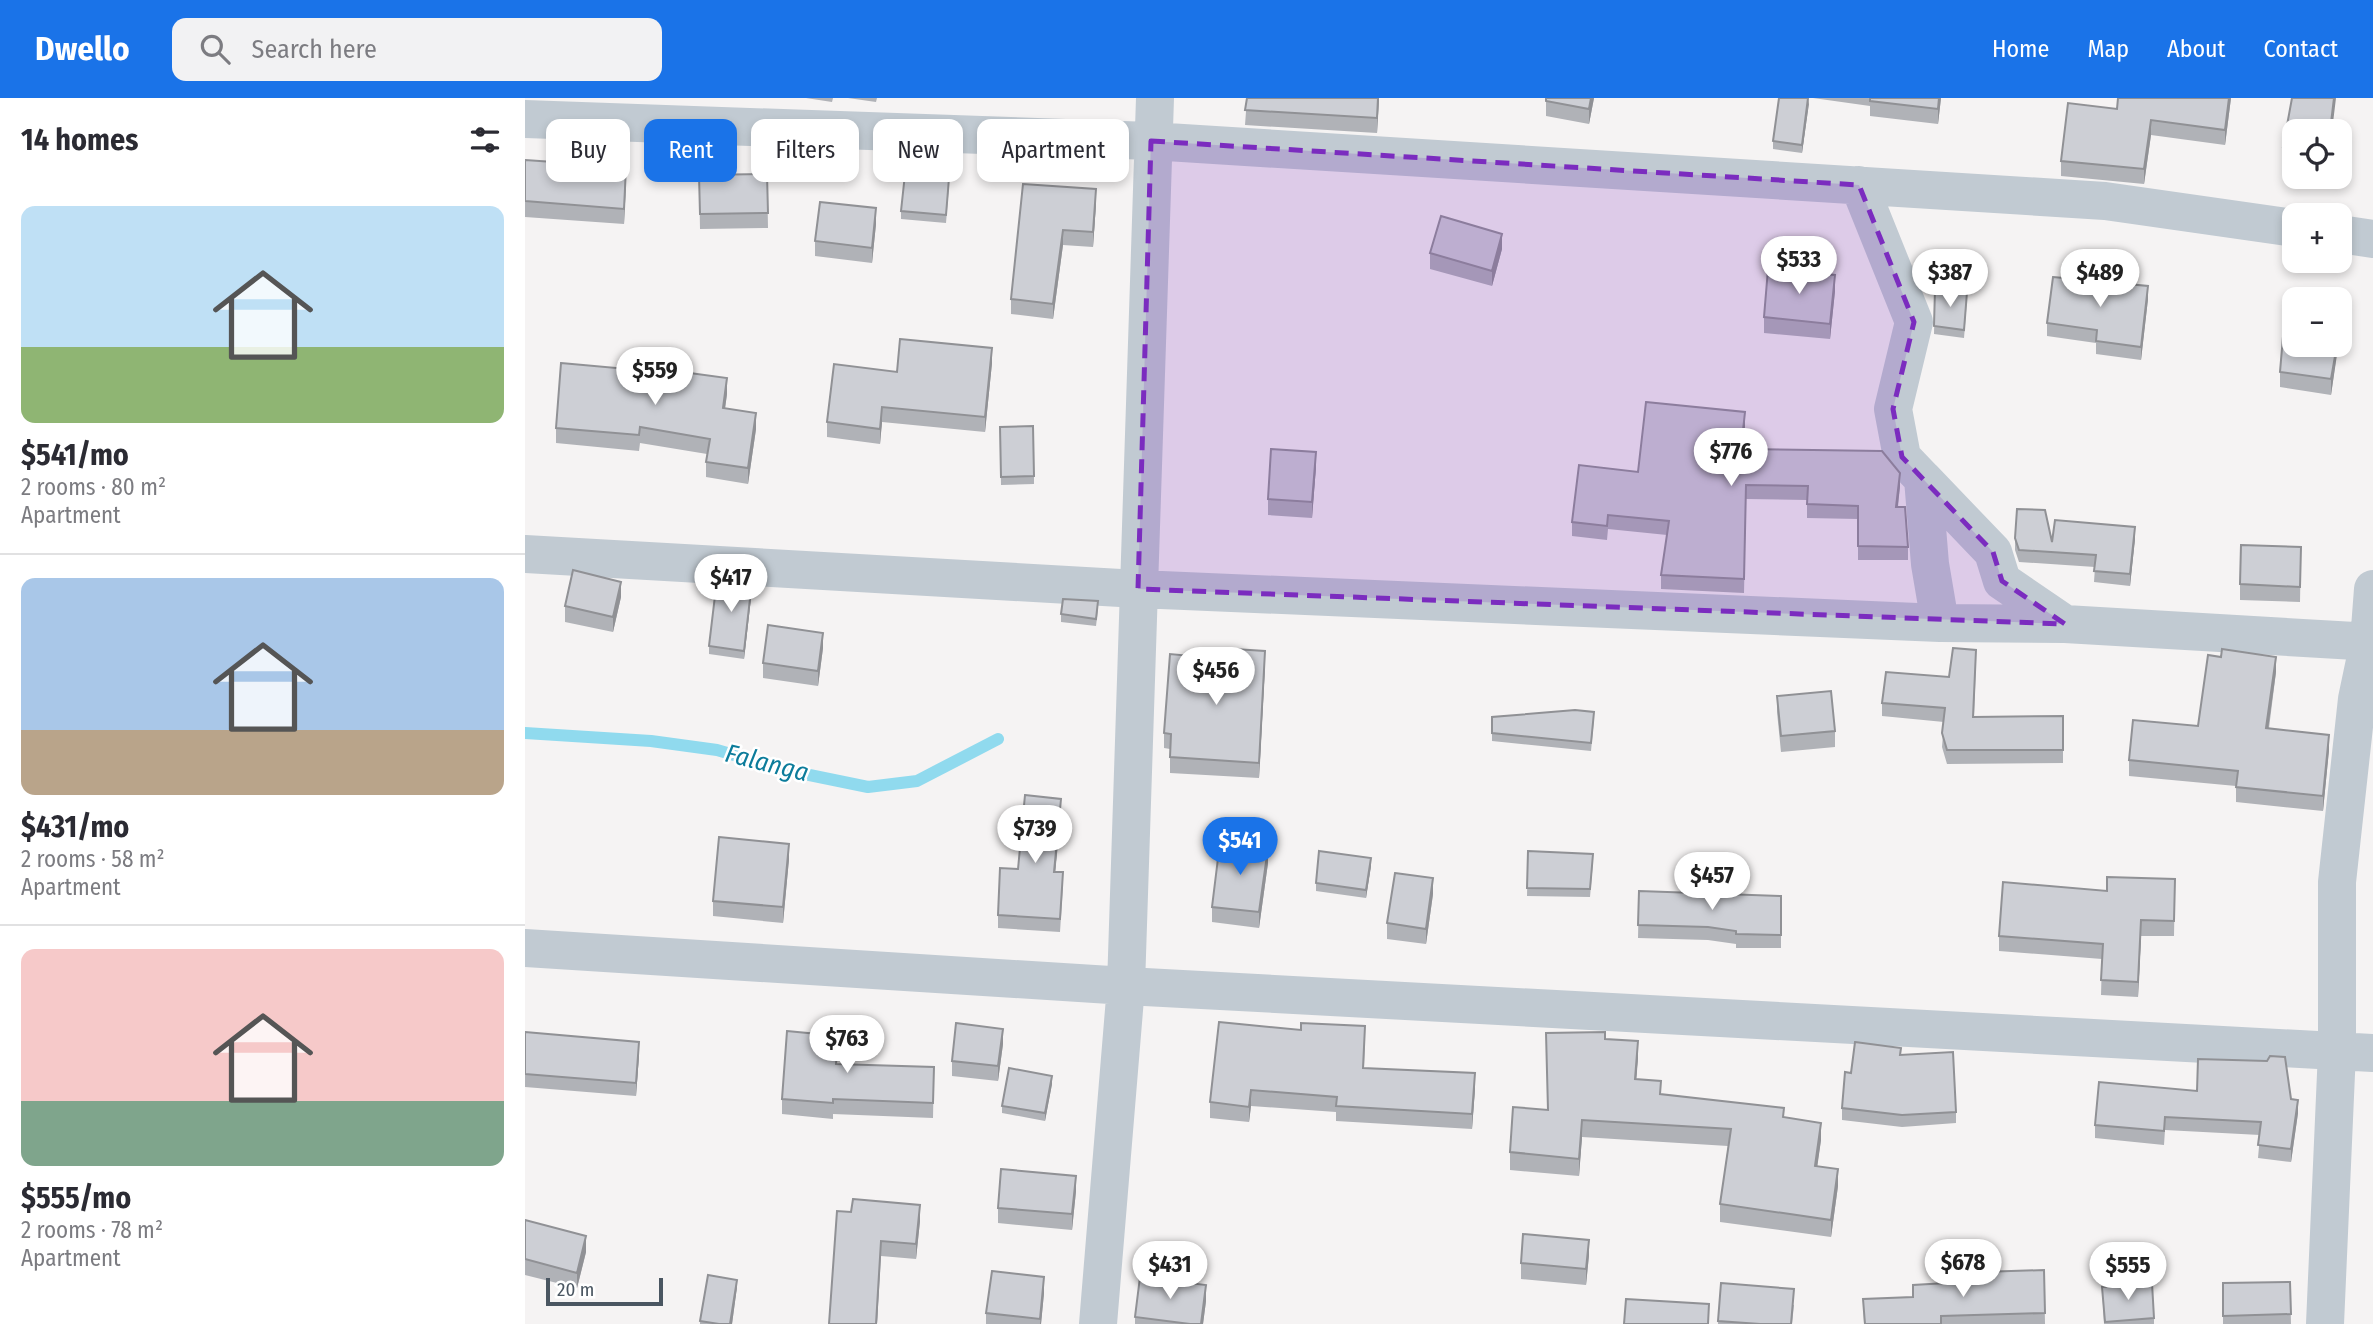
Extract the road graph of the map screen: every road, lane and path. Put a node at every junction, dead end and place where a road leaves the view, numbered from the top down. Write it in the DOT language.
graph roads {
  1 [pos="1155,98"];
  2 [pos="525,120"];
  3 [pos="1151,141"];
  4 [pos="1859,185"];
  5 [pos="2282,226"];
  6 [pos="2352,236"];
  7 [pos="2373,239"];
  8 [pos="1923,479"];
  9 [pos="525,554"];
  10 [pos="1138,589"];
  11 [pos="2373,589"];
  12 [pos="1940,623"];
  13 [pos="2065,624"];
  14 [pos="2371,642"];
  15 [pos="525,948"];
  16 [pos="1126,986"];
  17 [pos="2355,1052"];
  18 [pos="1098,1324"];
  19 [pos="2325,1324"];
  1 -- 3 [label="street"];
  2 -- 3 [label="street"];
  3 -- 4 [label="street"];
  3 -- 10 [label="street"];
  4 -- 5 [label="street"];
  4 -- 8 [label="street"];
  6 -- 7 [label="street"];
  8 -- 12 [label="street"];
  8 -- 13 [label="street"];
  9 -- 10 [label="street"];
  10 -- 12 [label="street"];
  10 -- 16 [label="street"];
  11 -- 14 [label="street"];
  12 -- 13 [label="street"];
  13 -- 14 [label="street"];
  14 -- 17 [label="street"];
  15 -- 16 [label="street"];
  16 -- 17 [label="street"];
  16 -- 18 [label="street"];
  17 -- 19 [label="street"];
}
